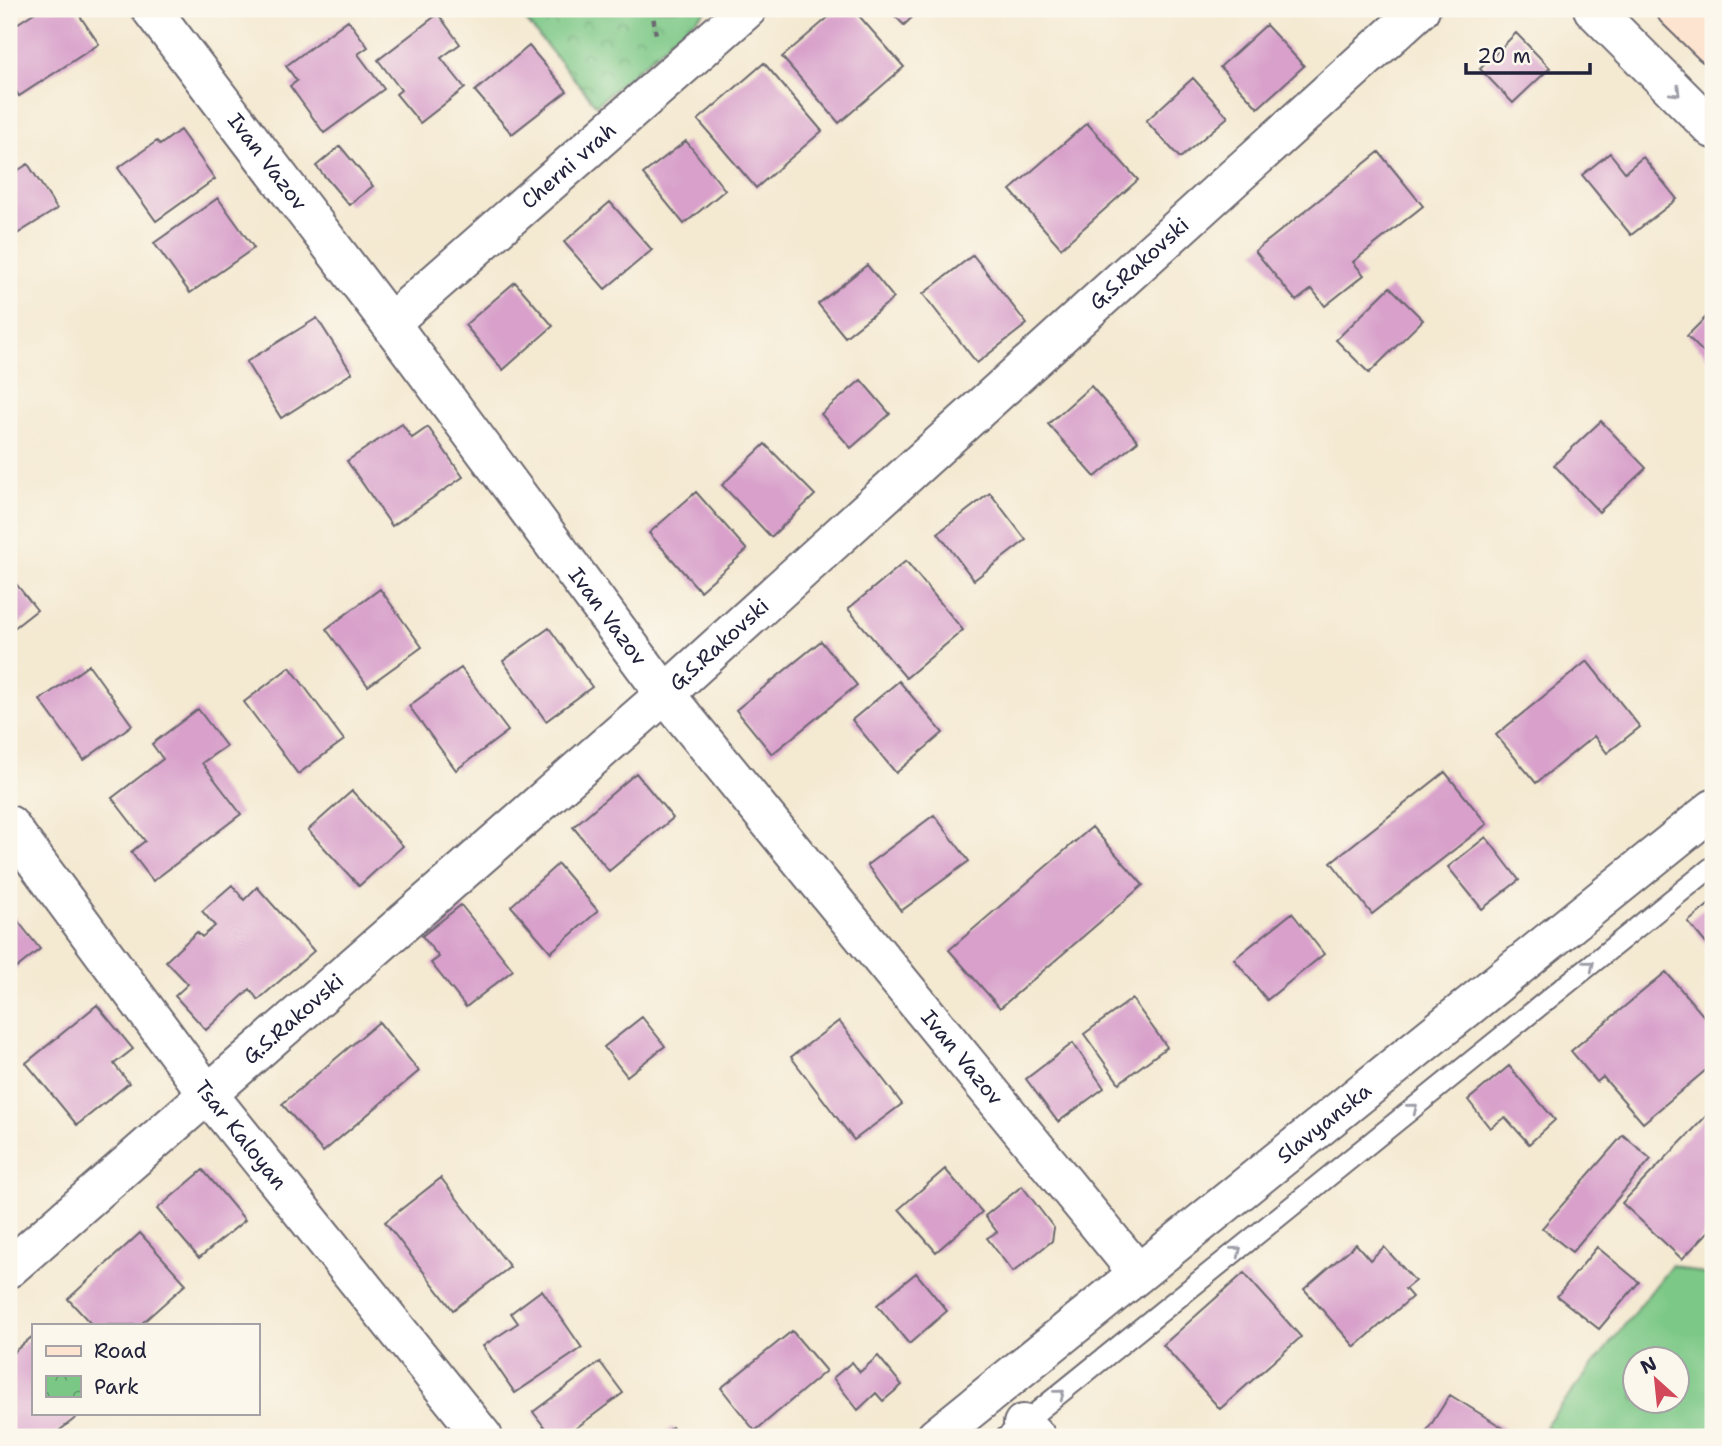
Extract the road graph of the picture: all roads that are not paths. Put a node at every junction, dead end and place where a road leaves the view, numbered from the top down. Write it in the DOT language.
graph roads {
  1 [pos="151,9"];
  2 [pos="747,9"];
  3 [pos="1420,9"];
  4 [pos="1593,9"];
  5 [pos="1676,9"];
  6 [pos="1713,46"];
  7 [pos="1713,129"];
  8 [pos="390,323"];
  9 [pos="665,694"];
  10 [pos="1713,809"];
  11 [pos="9,825"];
  12 [pos="1713,866"];
  13 [pos="207,1093"];
  14 [pos="9,1268"];
  15 [pos="1138,1273"];
  16 [pos="1022,1433"];
  17 [pos="484,1437"];
  18 [pos="936,1437"];
  1 -- 8 [label="street, Ivan Vazov"];
  2 -- 8 [label="street, Cherni vrah"];
  3 -- 9 [label="street, G.S.Rakovski"];
  4 -- 7 [label="street, one-way"];
  5 -- 6 [label="main road"];
  8 -- 9 [label="street, Ivan Vazov"];
  9 -- 13 [label="street, G.S.Rakovski"];
  9 -- 15 [label="street, Ivan Vazov"];
  10 -- 15 [label="street, Slavyanska"];
  11 -- 13 [label="street, Tsar Kaloyan"];
  16 -- 12 [label="lane, one-way"];
  13 -- 14 [label="street, G.S.Rakovski"];
  13 -- 17 [label="street, Tsar Kaloyan"];
  15 -- 18 [label="street, Slavyanska"];
}
